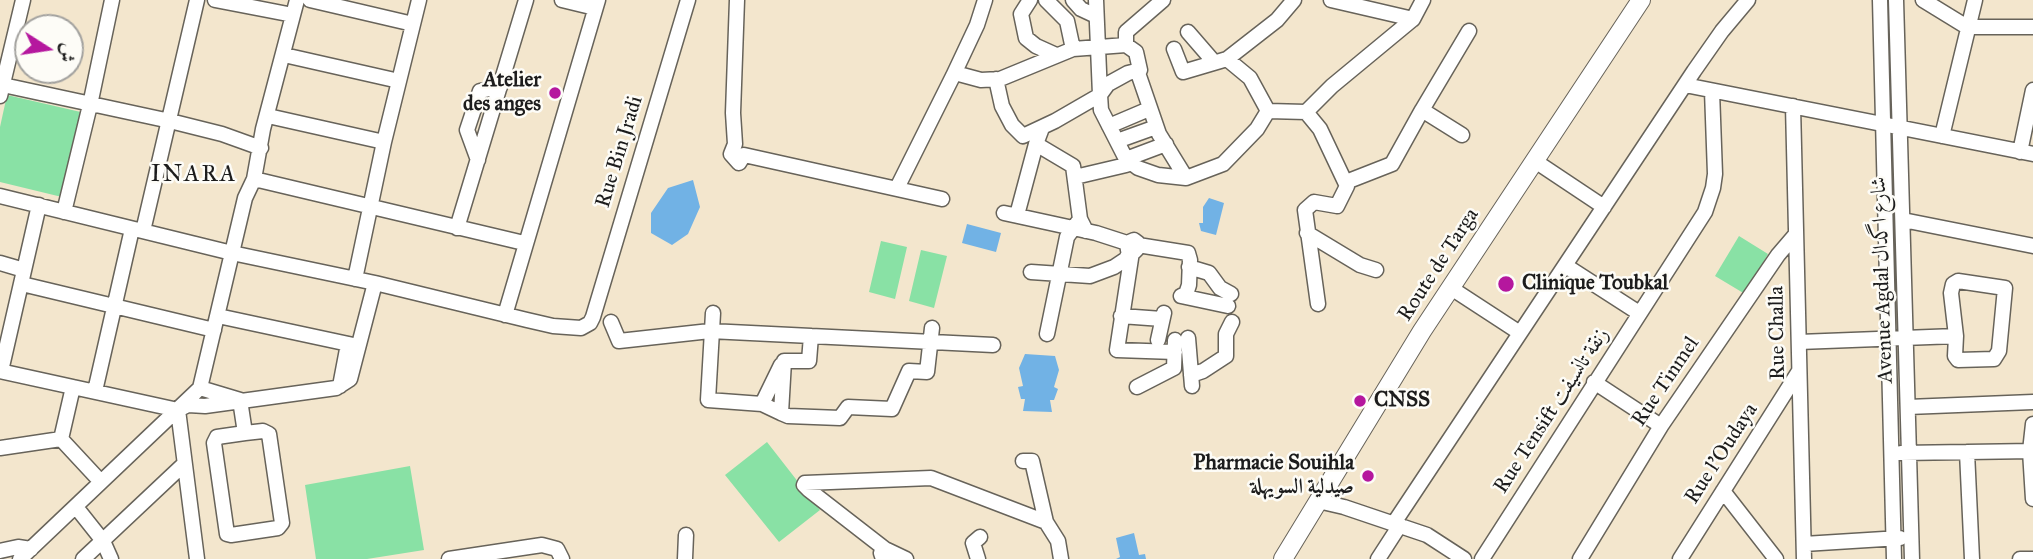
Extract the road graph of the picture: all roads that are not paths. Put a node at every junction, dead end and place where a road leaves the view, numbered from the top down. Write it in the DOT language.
graph roads {
  1 [pos="23,0"];
  2 [pos="112,0"];
  3 [pos="197,0"];
  4 [pos="215,0"];
  5 [pos="297,0"];
  6 [pos="310,0"];
  7 [pos="419,0"];
  8 [pos="526,0"];
  9 [pos="562,0"];
  10 [pos="688,0"];
  11 [pos="737,0"];
  12 [pos="985,0"];
  13 [pos="1030,0"];
  14 [pos="1046,0"];
  15 [pos="1073,0"];
  16 [pos="1096,0"];
  17 [pos="1163,0"];
  18 [pos="1294,0"];
  19 [pos="1331,0"];
  20 [pos="1423,0"];
  21 [pos="1641,0"];
  22 [pos="1748,0"];
  23 [pos="1880,0"];
  24 [pos="1896,0"];
  25 [pos="1923,0"];
  26 [pos="1975,0"];
  27 [pos="249,3"];
  28 [pos="596,4"];
  29 [pos="293,15"];
  30 [pos="1096,16"];
  31 [pos="1413,19"];
  32 [pos="413,24"];
  33 [pos="1967,27"];
  34 [pos="2033,27"];
  35 [pos="1469,30"];
  36 [pos="1188,32"];
  37 [pos="1126,45"];
  38 [pos="1096,46"];
  39 [pos="1073,49"];
  40 [pos="1174,49"];
  41 [pos="284,54"];
  42 [pos="1056,55"];
  43 [pos="4,60"];
  44 [pos="1221,61"];
  45 [pos="1137,70"];
  46 [pos="955,73"];
  47 [pos="996,79"];
  48 [pos="399,81"];
  49 [pos="1685,85"];
  50 [pos="1,90"];
  51 [pos="2033,90"];
  52 [pos="1712,91"];
  53 [pos="1100,94"];
  54 [pos="90,105"];
  55 [pos="1793,106"];
  56 [pos="1149,109"];
  57 [pos="1422,110"];
  58 [pos="1268,111"];
  59 [pos="1306,111"];
  60 [pos="268,116"];
  61 [pos="170,121"];
  62 [pos="1883,124"];
  63 [pos="1109,126"];
  64 [pos="1900,126"];
  65 [pos="1156,127"];
  66 [pos="1042,128"];
  67 [pos="1462,135"];
  68 [pos="1942,136"];
  69 [pos="1117,141"];
  70 [pos="384,142"];
  71 [pos="1036,144"];
  72 [pos="1166,144"];
  73 [pos="261,148"];
  74 [pos="2027,153"];
  75 [pos="1126,159"];
  76 [pos="1535,161"];
  77 [pos="1076,177"];
  78 [pos="1186,178"];
  79 [pos="254,179"];
  80 [pos="1346,182"];
  81 [pos="897,188"];
  82 [pos="0,196"];
  83 [pos="942,199"];
  84 [pos="39,205"];
  85 [pos="369,207"];
  86 [pos="1604,207"];
  87 [pos="64,212"];
  88 [pos="1903,220"];
  89 [pos="1080,226"];
  90 [pos="457,228"];
  91 [pos="138,230"];
  92 [pos="1307,233"];
  93 [pos="1796,234"];
  94 [pos="524,243"];
  95 [pos="2033,246"];
  96 [pos="1132,248"];
  97 [pos="232,253"];
  98 [pos="0,264"];
  99 [pos="1566,266"];
  100 [pos="1189,267"];
  101 [pos="1377,270"];
  102 [pos="1031,272"];
  103 [pos="1060,275"];
  104 [pos="23,277"];
  105 [pos="355,279"];
  106 [pos="375,283"];
  107 [pos="1451,288"];
  108 [pos="1318,304"];
  109 [pos="115,308"];
  110 [pos="713,313"];
  111 [pos="1639,313"];
  112 [pos="505,314"];
  113 [pos="1121,316"];
  114 [pos="611,322"];
  115 [pos="1232,322"];
  116 [pos="216,323"];
  117 [pos="710,331"];
  118 [pos="1520,333"];
  119 [pos="1047,334"];
  120 [pos="931,335"];
  121 [pos="1956,336"];
  122 [pos="811,337"];
  123 [pos="1906,338"];
  124 [pos="1158,340"];
  125 [pos="1888,340"];
  126 [pos="1799,342"];
  127 [pos="1179,344"];
  128 [pos="353,345"];
  129 [pos="993,345"];
  130 [pos="784,361"];
  131 [pos="0,371"];
  132 [pos="1800,371"];
  133 [pos="1594,382"];
  134 [pos="73,387"];
  135 [pos="1137,387"];
  136 [pos="201,388"];
  137 [pos="95,391"];
  138 [pos="240,400"];
  139 [pos="2033,402"];
  140 [pos="762,404"];
  141 [pos="1908,407"];
  142 [pos="177,410"];
  143 [pos="781,413"];
  144 [pos="2033,424"];
  145 [pos="1661,426"];
  146 [pos="244,433"];
  147 [pos="61,439"];
  148 [pos="0,448"];
  149 [pos="2031,451"];
  150 [pos="1909,452"];
  151 [pos="1967,452"];
  152 [pos="1891,453"];
  153 [pos="1023,461"];
  154 [pos="183,465"];
  155 [pos="102,482"];
  156 [pos="1723,491"];
  157 [pos="2033,499"];
  158 [pos="1318,501"];
  159 [pos="76,507"];
  160 [pos="1046,522"];
  161 [pos="1397,524"];
  162 [pos="686,535"];
  163 [pos="981,537"];
  164 [pos="1911,538"];
  165 [pos="1894,539"];
  166 [pos="103,541"];
  167 [pos="1804,544"];
  168 [pos="0,551"];
  169 [pos="26,554"];
  170 [pos="884,554"];
  171 [pos="83,559"];
  172 [pos="111,559"];
  173 [pos="197,559"];
  174 [pos="449,559"];
  175 [pos="562,559"];
  176 [pos="685,559"];
  177 [pos="906,559"];
  178 [pos="978,559"];
  179 [pos="1061,559"];
  180 [pos="1283,559"];
  181 [pos="1378,559"];
  182 [pos="1464,559"];
  183 [pos="1482,559"];
  184 [pos="1580,559"];
  185 [pos="1680,559"];
  186 [pos="1776,559"];
  187 [pos="1804,559"];
  188 [pos="1894,559"];
  189 [pos="1912,559"];
  190 [pos="1972,559"];
  191 [pos="2020,559"];
  192 [pos="2033,559"];
  1 -- 43 [label="street"];
  2 -- 54 [label="street"];
  3 -- 61 [label="street"];
  4 -- 27 [label="street"];
  5 -- 29 [label="street"];
  6 -- 32 [label="street"];
  7 -- 32 [label="street"];
  8 -- 90 [label="street"];
  9 -- 28 [label="street"];
  10 -- 112 [label="street, Rue Bin Jradi"];
  11 -- 81 [label="street"];
  12 -- 46 [label="street"];
  13 -- 42 [label="street"];
  14 -- 39 [label="street"];
  15 -- 30 [label="street"];
  16 -- 30 [label="street"];
  17 -- 37 [label="street"];
  18 -- 44 [label="street"];
  19 -- 31 [label="street"];
  20 -- 31 [label="street"];
  21 -- 76 [label="main road, Route de Targa"];
  22 -- 49 [label="street"];
  23 -- 62 [label="street, Avenue Agdal شارع اگدال"];
  24 -- 64 [label="street, Avenue Agdal شارع اگدال"];
  25 -- 33 [label="street"];
  26 -- 33 [label="street"];
  27 -- 29 [label="street"];
  28 -- 94 [label="street"];
  29 -- 41 [label="street"];
  30 -- 38 [label="street"];
  31 -- 59 [label="street"];
  32 -- 48 [label="street"];
  33 -- 34 [label="street"];
  33 -- 68 [label="street"];
  35 -- 57 [label="street"];
  36 -- 44 [label="street"];
  37 -- 38 [label="street"];
  37 -- 45 [label="street"];
  38 -- 39 [label="street"];
  38 -- 53 [label="street"];
  39 -- 42 [label="street"];
  40 -- 44 [label="street"];
  41 -- 48 [label="street"];
  41 -- 60 [label="street"];
  42 -- 47 [label="street"];
  43 -- 50 [label="street"];
  44 -- 58 [label="street"];
  45 -- 53 [label="street"];
  45 -- 56 [label="street"];
  46 -- 47 [label="street"];
  46 -- 81 [label="street"];
  47 -- 66 [label="street"];
  48 -- 70 [label="street"];
  49 -- 52 [label="street"];
  49 -- 86 [label="street"];
  50 -- 54 [label="street"];
  51 -- 74 [label="street"];
  52 -- 55 [label="street"];
  52 -- 111 [label="street, Rue Tensift زنقة تانسيفت"];
  53 -- 63 [label="street"];
  53 -- 66 [label="street"];
  54 -- 61 [label="street"];
  54 -- 87 [label="street"];
  55 -- 62 [label="street"];
  55 -- 93 [label="street, Rue Challa"];
  56 -- 63 [label="street"];
  56 -- 65 [label="street"];
  57 -- 67 [label="street"];
  57 -- 80 [label="street"];
  58 -- 59 [label="street"];
  58 -- 78 [label="street"];
  59 -- 80 [label="street"];
  60 -- 70 [label="street"];
  60 -- 73 [label="street"];
  61 -- 73 [label="street"];
  61 -- 91 [label="street"];
  62 -- 64 [label="street"];
  62 -- 125 [label="street, Avenue Agdal شارع اگدال"];
  63 -- 69 [label="street"];
  64 -- 68 [label="street"];
  64 -- 88 [label="street, Avenue Agdal شارع اگدال"];
  65 -- 69 [label="street"];
  65 -- 72 [label="street"];
  66 -- 71 [label="street"];
  68 -- 74 [label="street"];
  69 -- 75 [label="street"];
  70 -- 85 [label="street"];
  71 -- 77 [label="street"];
  71 -- 89 [label="street"];
  72 -- 75 [label="street"];
  72 -- 78 [label="street"];
  73 -- 79 [label="street"];
  75 -- 77 [label="street"];
  75 -- 78 [label="street"];
  76 -- 86 [label="street"];
  76 -- 107 [label="main road, Route de Targa"];
  77 -- 89 [label="street"];
  79 -- 85 [label="street"];
  79 -- 97 [label="street"];
  80 -- 92 [label="street"];
  81 -- 83 [label="street"];
  82 -- 84 [label="street"];
  84 -- 87 [label="street"];
  84 -- 104 [label="street"];
  85 -- 90 [label="street"];
  85 -- 105 [label="street"];
  86 -- 99 [label="street"];
  87 -- 91 [label="street"];
  88 -- 95 [label="street"];
  88 -- 123 [label="street, Avenue Agdal شارع اگدال"];
  89 -- 96 [label="street"];
  89 -- 103 [label="street"];
  90 -- 94 [label="street"];
  91 -- 97 [label="street"];
  91 -- 109 [label="street"];
  92 -- 101 [label="street"];
  92 -- 108 [label="street"];
  93 -- 126 [label="street, Rue Challa"];
  93 -- 145 [label="street, Rue Tinmel"];
  94 -- 112 [label="street"];
  96 -- 100 [label="street"];
  96 -- 103 [label="street"];
  96 -- 113 [label="street"];
  97 -- 105 [label="street"];
  97 -- 116 [label="street"];
  98 -- 104 [label="street"];
  99 -- 111 [label="street"];
  99 -- 118 [label="street"];
  100 -- 100 [label="street"];
  102 -- 103 [label="street"];
  103 -- 119 [label="street"];
  104 -- 109 [label="street"];
  104 -- 131 [label="street"];
  105 -- 106 [label="street"];
  106 -- 112 [label="street"];
  106 -- 128 [label="street"];
  107 -- 118 [label="street"];
  107 -- 158 [label="main road, Route de Targa"];
  109 -- 116 [label="street"];
  109 -- 137 [label="street"];
  110 -- 117 [label="street"];
  111 -- 133 [label="street, Rue Tensift زنقة تانسيفت"];
  113 -- 124 [label="street"];
  113 -- 127 [label="street"];
  114 -- 117 [label="street"];
  115 -- 127 [label="street"];
  116 -- 128 [label="street"];
  116 -- 136 [label="street"];
  117 -- 122 [label="street"];
  117 -- 140 [label="street"];
  118 -- 161 [label="street"];
  120 -- 122 [label="street"];
  120 -- 129 [label="street"];
  120 -- 143 [label="street"];
  121 -- 121 [label="street"];
  121 -- 123 [label="street"];
  122 -- 130 [label="street"];
  123 -- 125 [label="street"];
  123 -- 141 [label="street, Avenue Agdal شارع اگدال"];
  125 -- 126 [label="street"];
  125 -- 152 [label="street, Avenue Agdal شارع اگدال"];
  126 -- 132 [label="street, Rue Challa"];
  127 -- 135 [label="street"];
  128 -- 138 [label="street"];
  130 -- 140 [label="street"];
  130 -- 143 [label="street"];
  131 -- 134 [label="street"];
  132 -- 156 [label="street, Rue l'Oudaya"];
  132 -- 167 [label="street, Rue Challa"];
  133 -- 145 [label="street"];
  133 -- 183 [label="street, Rue Tensift زنقة تانسيفت"];
  134 -- 137 [label="street"];
  134 -- 147 [label="street"];
  136 -- 138 [label="street"];
  136 -- 142 [label="street"];
  137 -- 142 [label="street"];
  138 -- 142 [label="street"];
  138 -- 146 [label="street"];
  139 -- 141 [label="street"];
  140 -- 143 [label="street"];
  141 -- 150 [label="street, Avenue Agdal شارع اگدال"];
  142 -- 154 [label="street"];
  142 -- 155 [label="street"];
  144 -- 149 [label="street"];
  145 -- 184 [label="street, Rue Tinmel"];
  146 -- 146 [label="street"];
  147 -- 148 [label="street"];
  147 -- 155 [label="street"];
  149 -- 151 [label="street"];
  149 -- 157 [label="street"];
  150 -- 151 [label="street"];
  150 -- 152 [label="street"];
  150 -- 164 [label="street, Avenue Agdal شارع اگدال"];
  151 -- 190 [label="street"];
  152 -- 165 [label="street, Avenue Agdal شارع اگدال"];
  153 -- 160 [label="street"];
  154 -- 166 [label="street"];
  154 -- 173 [label="street"];
  155 -- 159 [label="street"];
  156 -- 185 [label="street, Rue l'Oudaya"];
  156 -- 186 [label="street"];
  158 -- 161 [label="street"];
  158 -- 180 [label="main road, Route de Targa"];
  159 -- 166 [label="street"];
  159 -- 169 [label="street"];
  160 -- 170 [label="street"];
  160 -- 179 [label="street"];
  161 -- 181 [label="street"];
  161 -- 182 [label="street"];
  162 -- 176 [label="street"];
  163 -- 178 [label="street"];
  164 -- 165 [label="street"];
  164 -- 189 [label="street, Avenue Agdal شارع اگدال"];
  165 -- 167 [label="street"];
  165 -- 188 [label="street, Avenue Agdal شارع اگدال"];
  166 -- 171 [label="street"];
  166 -- 172 [label="street"];
  167 -- 187 [label="street, Rue Challa"];
  168 -- 169 [label="street"];
  170 -- 177 [label="street"];
  174 -- 175 [label="street"];
  191 -- 192 [label="street"];
}
